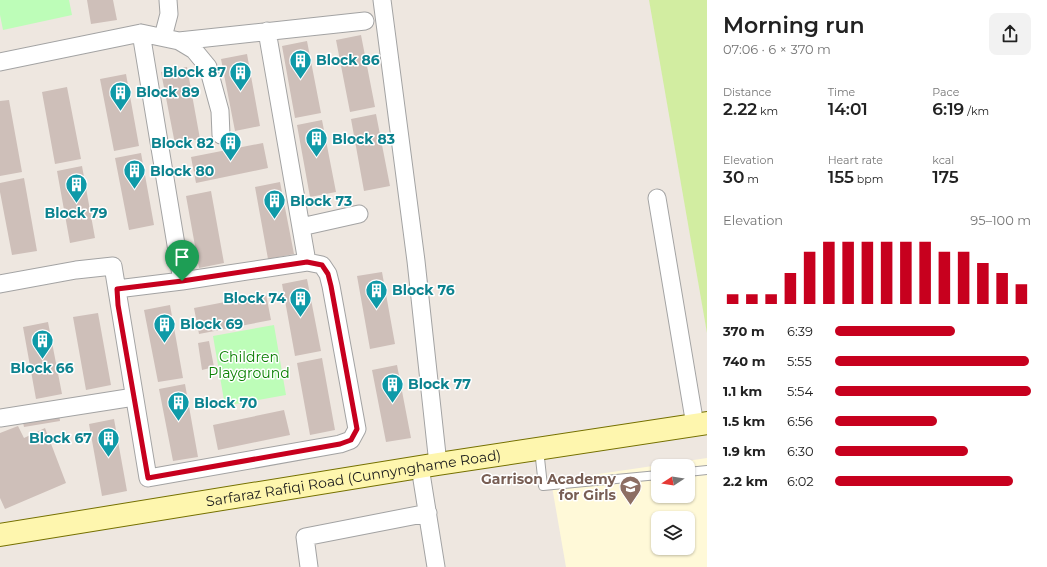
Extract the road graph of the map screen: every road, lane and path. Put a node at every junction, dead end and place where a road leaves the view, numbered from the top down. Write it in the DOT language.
graph roads {
  1 [pos="168,0"];
  2 [pos="382,0"];
  3 [pos="365,21"];
  4 [pos="267,31"];
  5 [pos="141,33"];
  6 [pos="171,39"];
  7 [pos="0,62"];
  8 [pos="221,135"];
  9 [pos="657,198"];
  10 [pos="359,214"];
  11 [pos="301,227"];
  12 [pos="307,262"];
  13 [pos="182,281"];
  14 [pos="0,284"];
  15 [pos="117,289"];
  16 [pos="134,397"];
  17 [pos="0,418"];
  18 [pos="701,424"];
  19 [pos="538,449"];
  20 [pos="429,465"];
  21 [pos="707,470"];
  22 [pos="695,471"];
  23 [pos="651,475"];
  24 [pos="428,513"];
  25 [pos="0,535"];
  26 [pos="310,567"];
  27 [pos="436,567"];
  1 -- 6 [label="street"];
  2 -- 20 [label="street"];
  3 -- 4 [label="street"];
  4 -- 6 [label="street"];
  4 -- 11 [label="street"];
  5 -- 6 [label="street"];
  5 -- 7 [label="street"];
  5 -- 13 [label="street"];
  6 -- 8 [label="street"];
  9 -- 18 [label="street"];
  10 -- 11 [label="street"];
  11 -- 12 [label="street"];
  12 -- 13 [label="street"];
  12 -- 16 [label="street"];
  13 -- 15 [label="street"];
  14 -- 15 [label="street"];
  15 -- 16 [label="street"];
  16 -- 17 [label="street"];
  18 -- 19 [label="street, Sarfaraz Rafiqi Road (Cunnynghame Road)"];
  19 -- 20 [label="street, Sarfaraz Rafiqi Road (Cunnynghame Road)"];
  19 -- 23 [label="lane"];
  20 -- 24 [label="street"];
  20 -- 25 [label="street, Sarfaraz Rafiqi Road (Cunnynghame Road)"];
  21 -- 22 [label="lane"];
  24 -- 26 [label="street"];
  24 -- 27 [label="street"];
}
